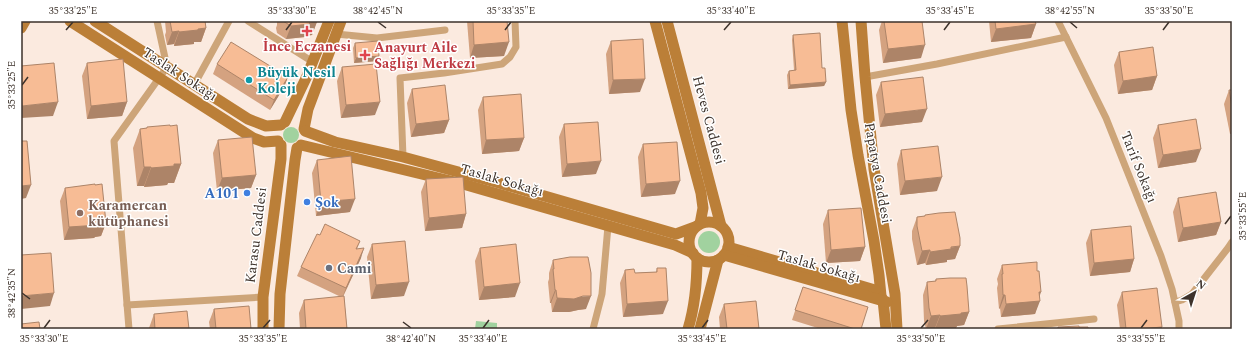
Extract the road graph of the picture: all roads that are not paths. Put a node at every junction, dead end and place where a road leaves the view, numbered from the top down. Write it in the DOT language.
graph roads {
  1 [pos="25,21"];
  2 [pos="70,21"];
  3 [pos="95,21"];
  4 [pos="157,21"];
  5 [pos="229,21"];
  6 [pos="248,21"];
  7 [pos="329,21"];
  8 [pos="341,21"];
  9 [pos="515,21"];
  10 [pos="655,21"];
  11 [pos="667,21"];
  12 [pos="842,21"];
  13 [pos="861,21"];
  14 [pos="1059,21"];
  15 [pos="21,28"];
  16 [pos="445,30"];
  17 [pos="336,34"];
  18 [pos="1066,37"];
  19 [pos="312,62"];
  20 [pos="167,67"];
  21 [pos="864,77"];
  22 [pos="159,78"];
  23 [pos="194,85"];
  24 [pos="283,124"];
  25 [pos="304,130"];
  26 [pos="280,143"];
  27 [pos="299,147"];
  28 [pos="403,158"];
  29 [pos="608,226"];
  30 [pos="698,226"];
  31 [pos="721,226"];
  32 [pos="1232,242"];
  33 [pos="724,254"];
  34 [pos="695,256"];
  35 [pos="894,295"];
  36 [pos="882,296"];
  37 [pos="263,297"];
  38 [pos="1175,302"];
  39 [pos="127,305"];
  40 [pos="1094,319"];
  41 [pos="1034,327"];
  42 [pos="129,329"];
  43 [pos="263,329"];
  44 [pos="280,329"];
  45 [pos="594,329"];
  46 [pos="688,329"];
  47 [pos="700,329"];
  48 [pos="886,329"];
  49 [pos="897,329"];
  50 [pos="998,329"];
  51 [pos="1179,329"];
  1 -- 15 [label="street"];
  2 -- 22 [label="street, Taslak Sokağı"];
  3 -- 20 [label="street, Taslak Sokağı"];
  4 -- 20 [label="street"];
  5 -- 23 [label="street"];
  6 -- 19 [label="street"];
  7 -- 19 [label="street"];
  8 -- 17 [label="street"];
  9 -- 28 [label="street"];
  10 -- 30 [label="street, Heves Caddesi"];
  11 -- 31 [label="street, Heves Caddesi"];
  12 -- 36 [label="street, Papatya Caddesi"];
  13 -- 21 [label="street, Papatya Caddesi"];
  14 -- 18 [label="street, Tarif Sokağı"];
  16 -- 17 [label="street"];
  17 -- 25 [label="street"];
  18 -- 21 [label="street"];
  18 -- 38 [label="street, Tarif Sokağı"];
  19 -- 24 [label="street"];
  20 -- 22 [label="street"];
  20 -- 23 [label="street, Taslak Sokağı"];
  21 -- 35 [label="street, Papatya Caddesi"];
  22 -- 26 [label="street, Taslak Sokağı"];
  22 -- 39 [label="street"];
  23 -- 24 [label="street, Taslak Sokağı"];
  24 -- 25 [label="street"];
  24 -- 26 [label="street"];
  25 -- 27 [label="street"];
  25 -- 28 [label="street, Taslak Sokağı"];
  26 -- 27 [label="street"];
  26 -- 37 [label="street, Karasu Caddesi"];
  27 -- 29 [label="street, Taslak Sokağı"];
  27 -- 44 [label="street"];
  28 -- 30 [label="street, Taslak Sokağı"];
  29 -- 34 [label="street, Taslak Sokağı"];
  29 -- 45 [label="street"];
  30 -- 31 [label="street"];
  30 -- 34 [label="street"];
  31 -- 33 [label="street"];
  32 -- 38 [label="street"];
  33 -- 34 [label="street"];
  33 -- 36 [label="street, Taslak Sokağı"];
  33 -- 47 [label="street"];
  34 -- 46 [label="street"];
  35 -- 36 [label="street, Taslak Sokağı"];
  35 -- 49 [label="street, Papatya Caddesi"];
  36 -- 48 [label="street, Papatya Caddesi"];
  37 -- 39 [label="street"];
  37 -- 43 [label="street, Karasu Caddesi"];
  38 -- 51 [label="street, Tarif Sokağı"];
  39 -- 42 [label="street"];
  40 -- 41 [label="street"];
  41 -- 50 [label="street"];
}
